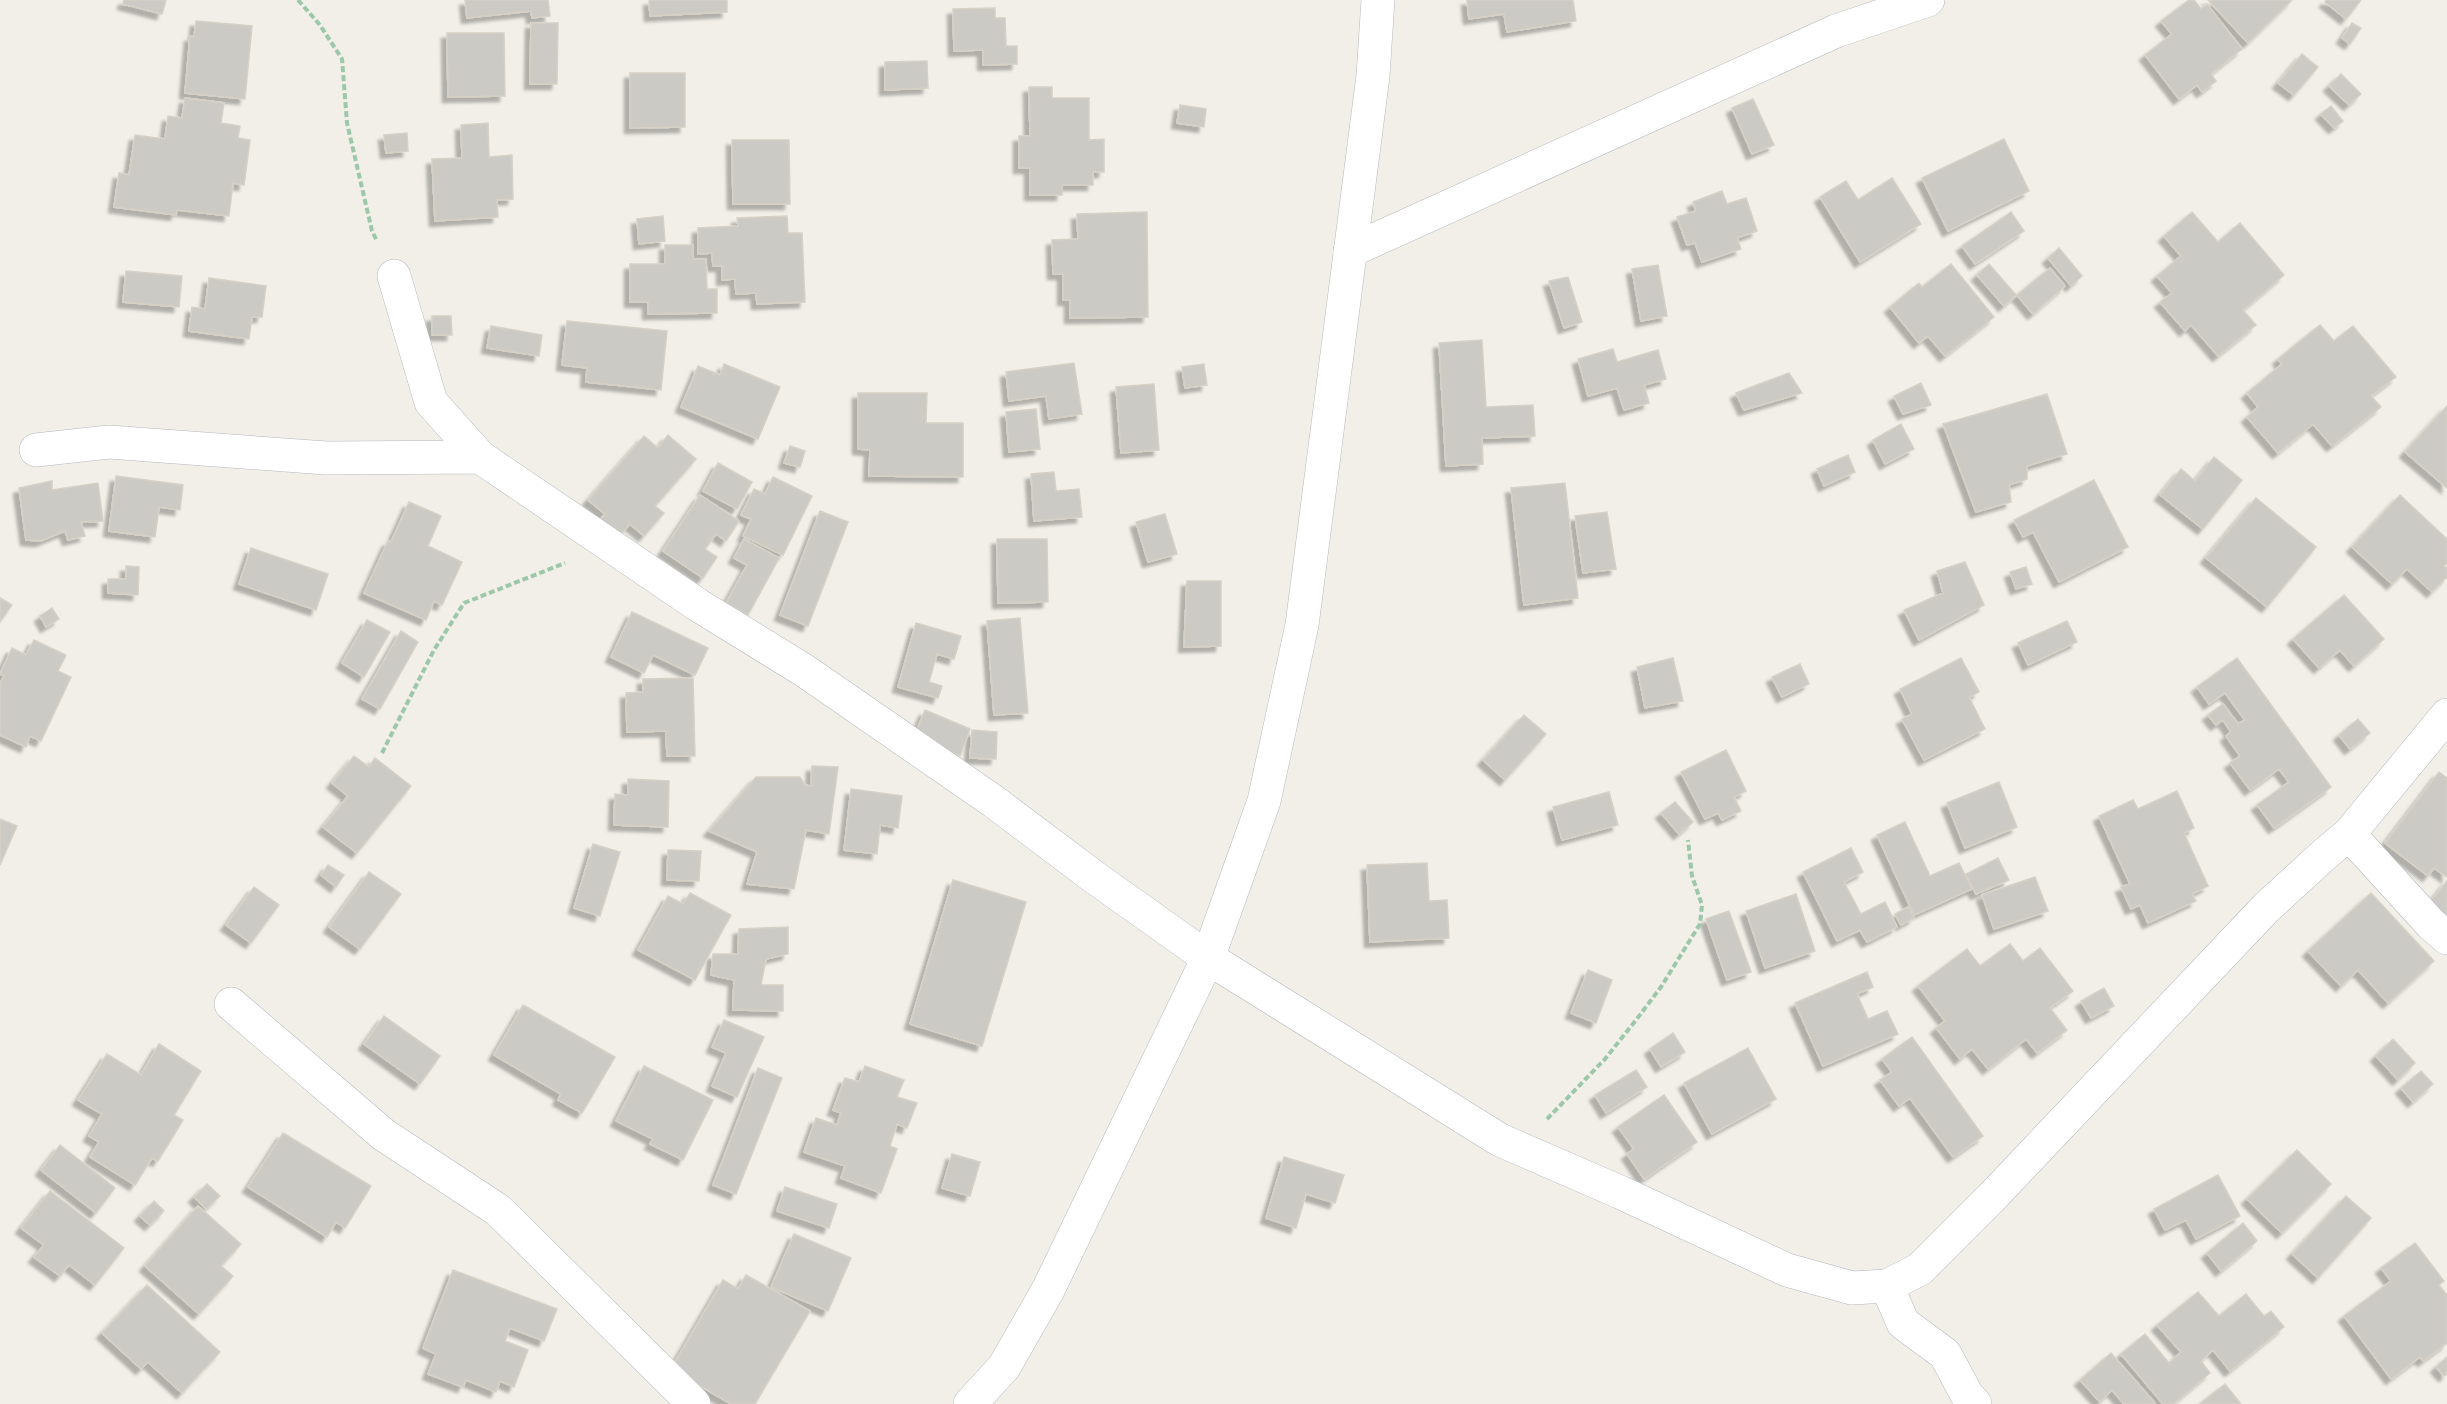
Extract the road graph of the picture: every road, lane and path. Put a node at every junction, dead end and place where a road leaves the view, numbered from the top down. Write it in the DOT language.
graph roads {
  1 [pos="298,0"];
  2 [pos="1378,0"];
  3 [pos="1928,0"];
  4 [pos="1350,251"];
  5 [pos="393,276"];
  6 [pos="36,450"];
  7 [pos="480,457"];
  8 [pos="608,546"];
  9 [pos="2447,715"];
  10 [pos="382,753"];
  11 [pos="2349,834"];
  12 [pos="1688,840"];
  13 [pos="2447,938"];
  14 [pos="1208,958"];
  15 [pos="231,1004"];
  16 [pos="1500,1140"];
  17 [pos="1887,1286"];
  18 [pos="694,1404"];
  19 [pos="970,1404"];
  20 [pos="1975,1404"];
  1 -- 5 [label="path"];
  2 -- 4 [label="street"];
  3 -- 4 [label="street"];
  4 -- 14 [label="street"];
  5 -- 7 [label="street"];
  6 -- 7 [label="street"];
  7 -- 8 [label="street"];
  8 -- 10 [label="path"];
  8 -- 14 [label="street"];
  9 -- 11 [label="street"];
  11 -- 13 [label="street"];
  11 -- 17 [label="street"];
  12 -- 16 [label="path"];
  14 -- 16 [label="street"];
  14 -- 19 [label="street"];
  15 -- 18 [label="street"];
  16 -- 17 [label="street"];
  17 -- 20 [label="street"];
}
